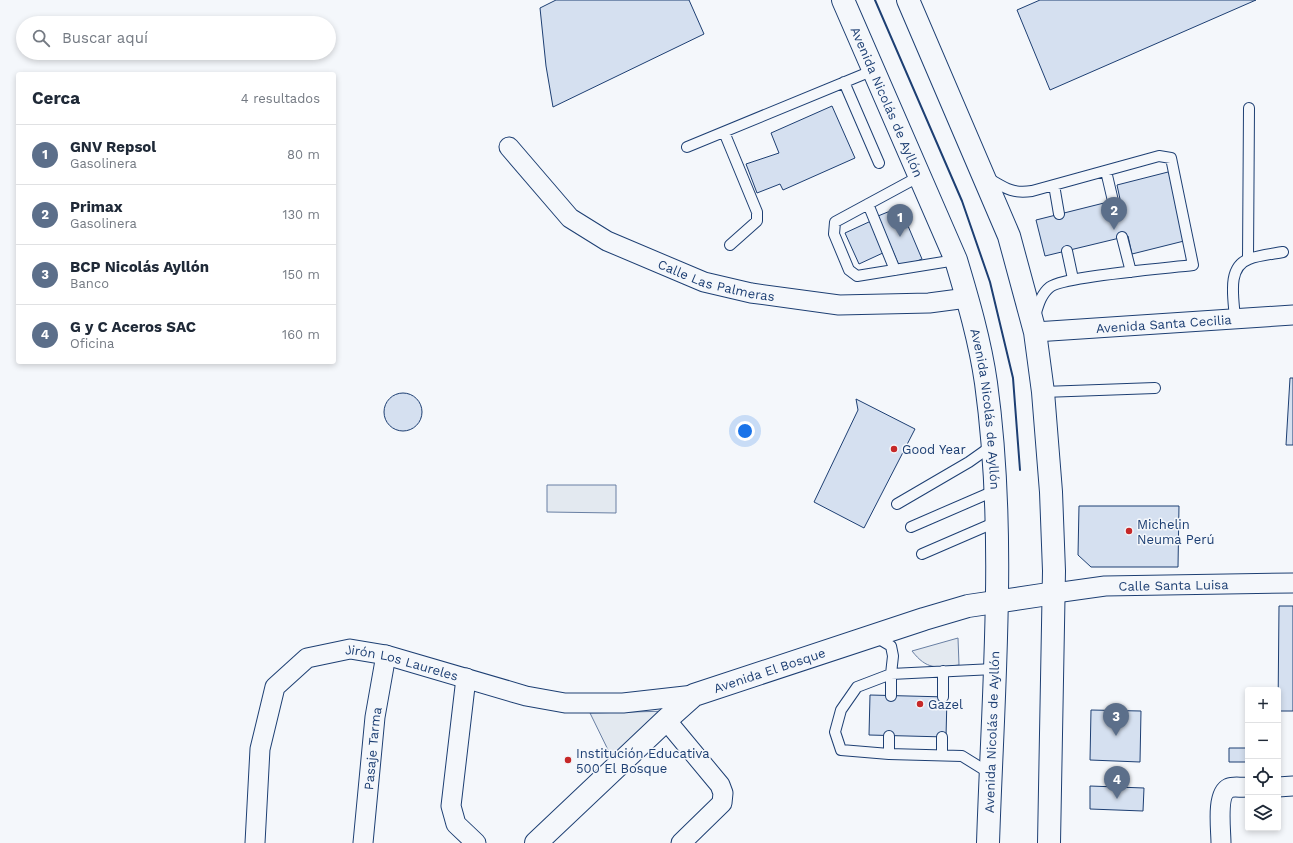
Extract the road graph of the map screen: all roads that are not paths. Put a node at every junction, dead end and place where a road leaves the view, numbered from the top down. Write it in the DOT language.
graph roads {
  1 [pos="843,0"];
  2 [pos="908,0"];
  3 [pos="874,70"];
  4 [pos="844,82"];
  5 [pos="1249,108"];
  6 [pos="724,132"];
  7 [pos="687,146"];
  8 [pos="509,147"];
  9 [pos="879,163"];
  10 [pos="1106,171"];
  11 [pos="983,175"];
  12 [pos="920,176"];
  13 [pos="1054,185"];
  14 [pos="1113,201"];
  15 [pos="868,204"];
  16 [pos="1059,214"];
  17 [pos="1122,237"];
  18 [pos="730,245"];
  19 [pos="1067,251"];
  20 [pos="1283,252"];
  21 [pos="956,260"];
  22 [pos="1248,260"];
  23 [pos="895,270"];
  24 [pos="1131,272"];
  25 [pos="1073,279"];
  26 [pos="967,298"];
  27 [pos="1293,315"];
  28 [pos="1235,319"];
  29 [pos="1034,328"];
  30 [pos="1155,388"];
  31 [pos="1043,392"];
  32 [pos="993,445"];
  33 [pos="994,491"];
  34 [pos="897,504"];
  35 [pos="996,522"];
  36 [pos="911,528"];
  37 [pos="922,554"];
  38 [pos="1293,583"];
  39 [pos="1055,593"];
  40 [pos="997,601"];
  41 [pos="873,635"];
  42 [pos="386,655"];
  43 [pos="994,669"];
  44 [pos="943,671"];
  45 [pos="891,674"];
  46 [pos="466,678"];
  47 [pos="694,695"];
  48 [pos="891,696"];
  49 [pos="943,697"];
  50 [pos="666,720"];
  51 [pos="889,736"];
  52 [pos="942,737"];
  53 [pos="889,754"];
  54 [pos="942,755"];
  55 [pos="991,774"];
  56 [pos="1293,786"];
  57 [pos="1281,787"];
  58 [pos="1239,788"];
  59 [pos="255,843"];
  60 [pos="363,843"];
  61 [pos="476,843"];
  62 [pos="536,843"];
  63 [pos="681,843"];
  64 [pos="988,843"];
  65 [pos="1049,843"];
  66 [pos="1221,843"];
  1 -- 3 [label="main road, Avenida Nicolás de Ayllón"];
  2 -- 11 [label="main road"];
  3 -- 4 [label="lane"];
  3 -- 12 [label="main road, Avenida Nicolás de Ayllón"];
  4 -- 6 [label="lane"];
  4 -- 9 [label="lane"];
  5 -- 22 [label="lane"];
  6 -- 7 [label="lane"];
  6 -- 18 [label="lane"];
  8 -- 26 [label="street, Calle Las Palmeras"];
  10 -- 13 [label="lane"];
  10 -- 14 [label="lane"];
  10 -- 24 [label="lane"];
  11 -- 13 [label="lane"];
  11 -- 29 [label="main road"];
  12 -- 15 [label="lane"];
  12 -- 21 [label="main road, Avenida Nicolás de Ayllón"];
  13 -- 16 [label="lane"];
  15 -- 23 [label="lane"];
  15 -- 23 [label="lane"];
  17 -- 24 [label="lane"];
  19 -- 25 [label="lane"];
  20 -- 22 [label="lane"];
  21 -- 23 [label="lane"];
  21 -- 26 [label="main road, Avenida Nicolás de Ayllón"];
  22 -- 28 [label="lane"];
  24 -- 25 [label="lane"];
  25 -- 29 [label="lane"];
  26 -- 32 [label="main road, Avenida Nicolás de Ayllón"];
  27 -- 28 [label="street, Avenida Santa Cecilia"];
  28 -- 29 [label="street, Avenida Santa Cecilia"];
  29 -- 31 [label="main road"];
  30 -- 31 [label="lane"];
  31 -- 39 [label="main road"];
  32 -- 33 [label="main road, Avenida Nicolás de Ayllón"];
  32 -- 34 [label="lane"];
  33 -- 35 [label="main road, Avenida Nicolás de Ayllón"];
  33 -- 36 [label="lane"];
  35 -- 37 [label="lane"];
  35 -- 40 [label="main road, Avenida Nicolás de Ayllón"];
  38 -- 39 [label="street, Calle Santa Luisa"];
  39 -- 40 [label="main road, Avenida El Bosque"];
  39 -- 65 [label="main road"];
  40 -- 41 [label="main road, Avenida El Bosque"];
  40 -- 43 [label="main road, Avenida Nicolás de Ayllón"];
  41 -- 45 [label="lane"];
  41 -- 47 [label="main road, Avenida El Bosque"];
  42 -- 46 [label="street, Jirón Los Laureles"];
  42 -- 59 [label="street, Jirón Los Laureles"];
  42 -- 60 [label="street, Pasaje Tarma"];
  43 -- 44 [label="lane"];
  43 -- 55 [label="main road, Avenida Nicolás de Ayllón"];
  44 -- 45 [label="lane"];
  44 -- 49 [label="lane"];
  45 -- 48 [label="lane"];
  45 -- 53 [label="lane"];
  46 -- 47 [label="street, Jirón Los Laureles"];
  46 -- 61 [label="street"];
  47 -- 50 [label="main road, Avenida El Bosque"];
  50 -- 62 [label="main road, Avenida El Bosque"];
  50 -- 63 [label="street"];
  51 -- 53 [label="lane"];
  52 -- 54 [label="lane"];
  53 -- 54 [label="lane"];
  54 -- 55 [label="lane"];
  55 -- 64 [label="main road, Avenida Nicolás de Ayllón"];
  56 -- 57 [label="street"];
  58 -- 66 [label="street"];
}
